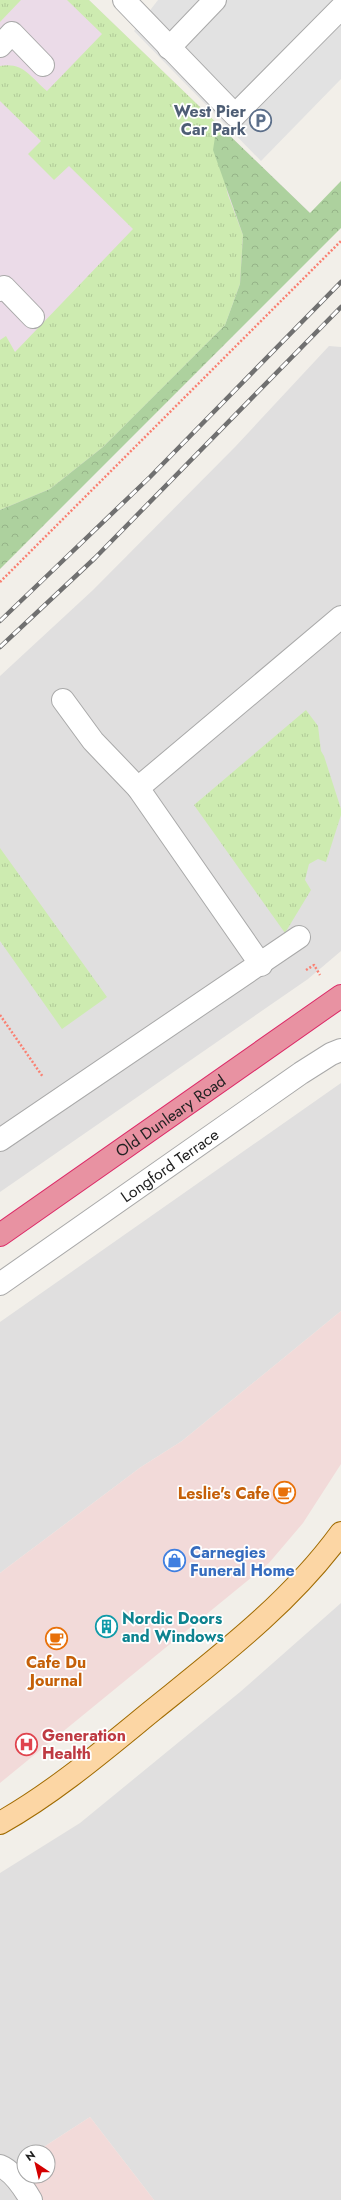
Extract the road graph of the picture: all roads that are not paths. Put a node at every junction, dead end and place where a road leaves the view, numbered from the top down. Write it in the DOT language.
graph roads {
  1 [pos="124,0"];
  2 [pos="215,0"];
  3 [pos="341,8"];
  4 [pos="0,46"];
  5 [pos="169,48"];
  6 [pos="43,65"];
  7 [pos="0,290"];
  8 [pos="33,317"];
  9 [pos="341,617"];
  10 [pos="63,700"];
  11 [pos="138,788"];
  12 [pos="299,937"];
  13 [pos="261,965"];
  14 [pos="341,996"];
  15 [pos="341,1050"];
  16 [pos="0,1140"];
  17 [pos="0,1235"];
  18 [pos="0,1284"];
  19 [pos="341,1533"];
  20 [pos="0,1823"];
  21 [pos="0,2166"];
  22 [pos="32,2200"];
  1 -- 5 [label="street"];
  2 -- 5 [label="street"];
  3 -- 5 [label="street"];
  4 -- 6 [label="street"];
  7 -- 8 [label="street"];
  9 -- 11 [label="street"];
  10 -- 11 [label="street"];
  11 -- 13 [label="street"];
  12 -- 13 [label="street"];
  13 -- 16 [label="street"];
  14 -- 17 [label="highway, Old Dunleary Road"];
  15 -- 18 [label="street, Longford Terrace"];
  19 -- 20 [label="main road"];
  21 -- 22 [label="street"];
}
